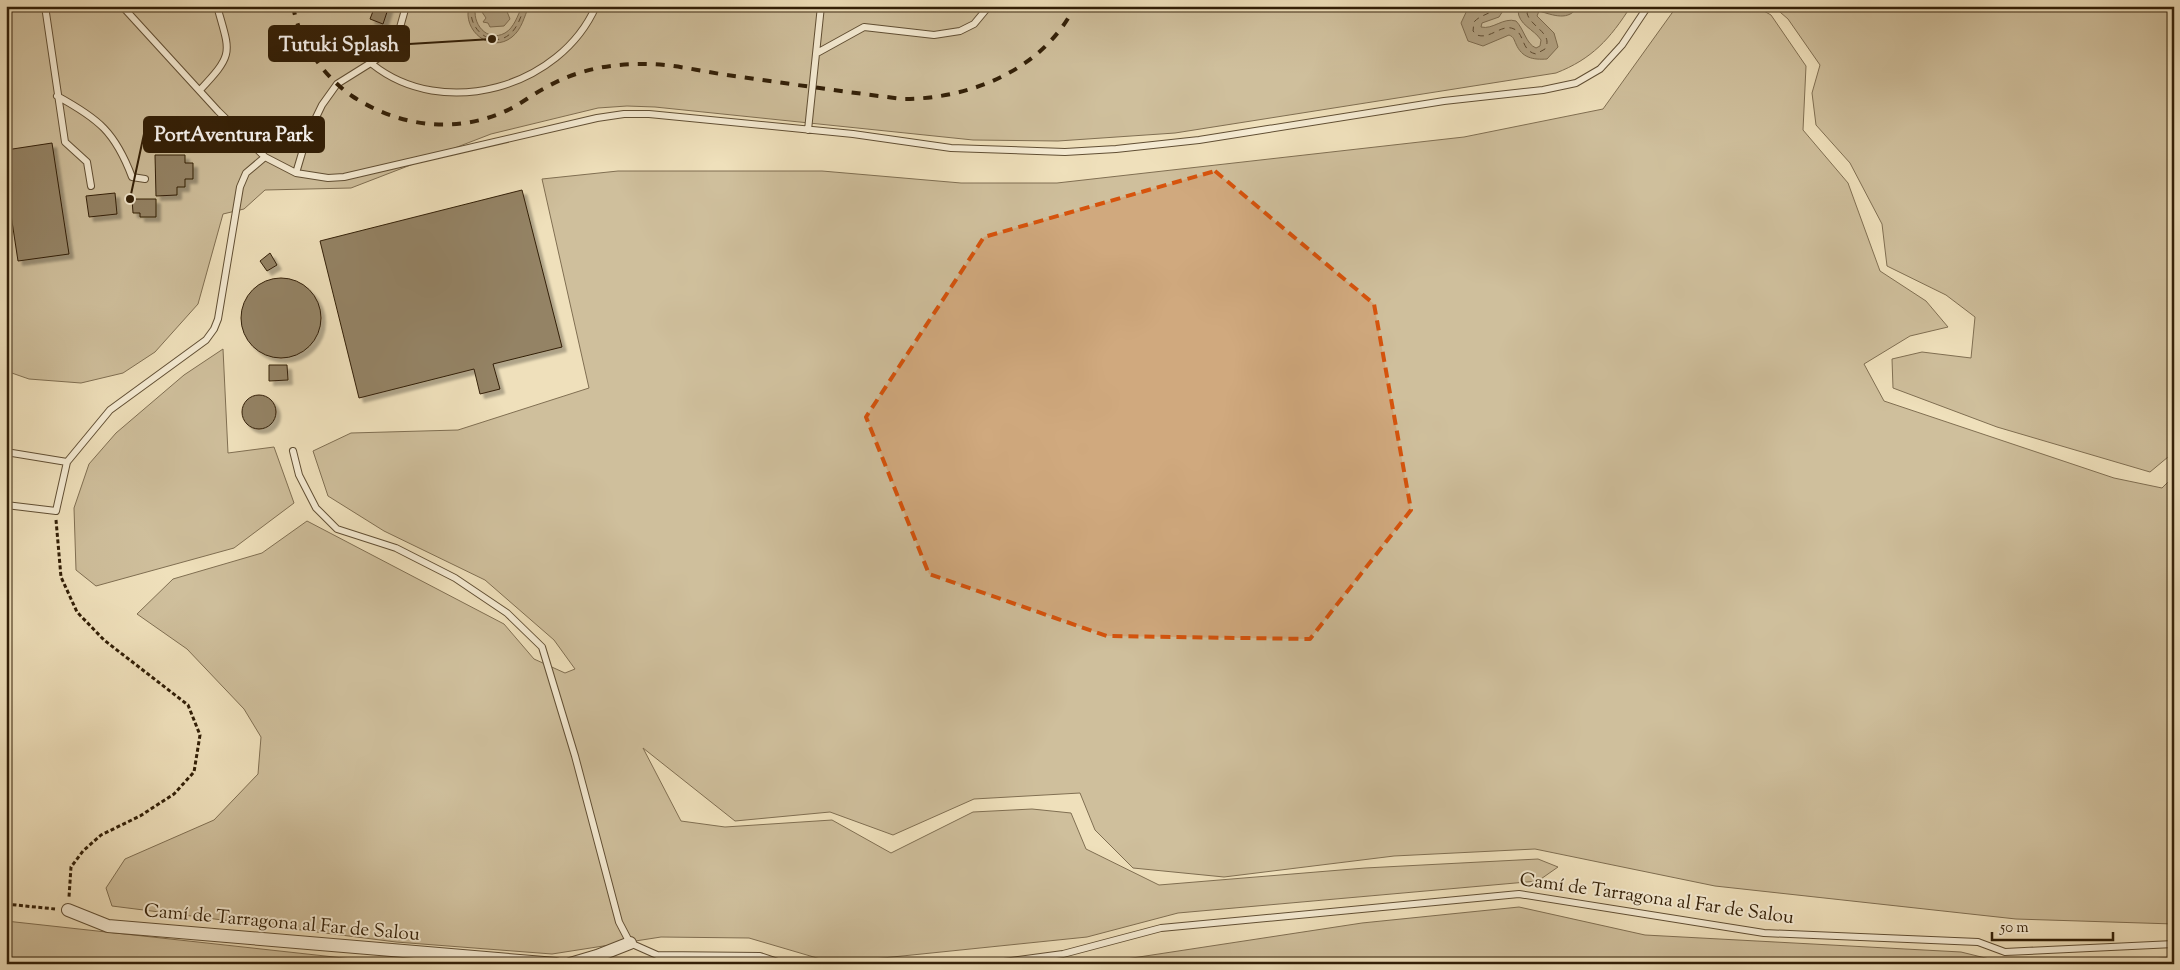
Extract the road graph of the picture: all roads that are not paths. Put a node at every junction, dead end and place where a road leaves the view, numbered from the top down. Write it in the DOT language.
graph roads {
  1 [pos="45,6"];
  2 [pos="122,6"];
  3 [pos="217,6"];
  4 [pos="406,6"];
  5 [pos="596,6"];
  6 [pos="821,6"];
  7 [pos="989,6"];
  8 [pos="1648,6"];
  9 [pos="817,53"];
  10 [pos="372,64"];
  11 [pos="200,90"];
  12 [pos="57,96"];
  13 [pos="808,130"];
  14 [pos="264,157"];
  15 [pos="296,173"];
  16 [pos="145,179"];
  17 [pos="91,186"];
  18 [pos="293,451"];
  19 [pos="6,452"];
  20 [pos="67,462"];
  21 [pos="6,505"];
  22 [pos="68,910"];
  23 [pos="630,942"];
  24 [pos="2174,944"];
  25 [pos="556,964"];
  26 [pos="570,964"];
  27 [pos="784,964"];
  28 [pos="990,964"];
  1 -- 12 [label="lane"];
  2 -- 11 [label="lane"];
  3 -- 11 [label="lane"];
  4 -- 10 [label="lane"];
  5 -- 10 [label="lane"];
  6 -- 9 [label="lane"];
  7 -- 9 [label="lane"];
  8 -- 13 [label="lane"];
  9 -- 13 [label="lane"];
  10 -- 15 [label="lane"];
  11 -- 14 [label="lane"];
  12 -- 16 [label="lane"];
  12 -- 17 [label="lane"];
  13 -- 15 [label="lane"];
  14 -- 15 [label="lane"];
  14 -- 20 [label="lane"];
  18 -- 23 [label="lane"];
  19 -- 20 [label="lane"];
  20 -- 21 [label="lane"];
  22 -- 25 [label="street, Camí de Tarragona al Far de Salou"];
  23 -- 26 [label="street"];
  23 -- 27 [label="lane"];
  24 -- 28 [label="lane, Camí de Tarragona al Far de Salou"];
}
